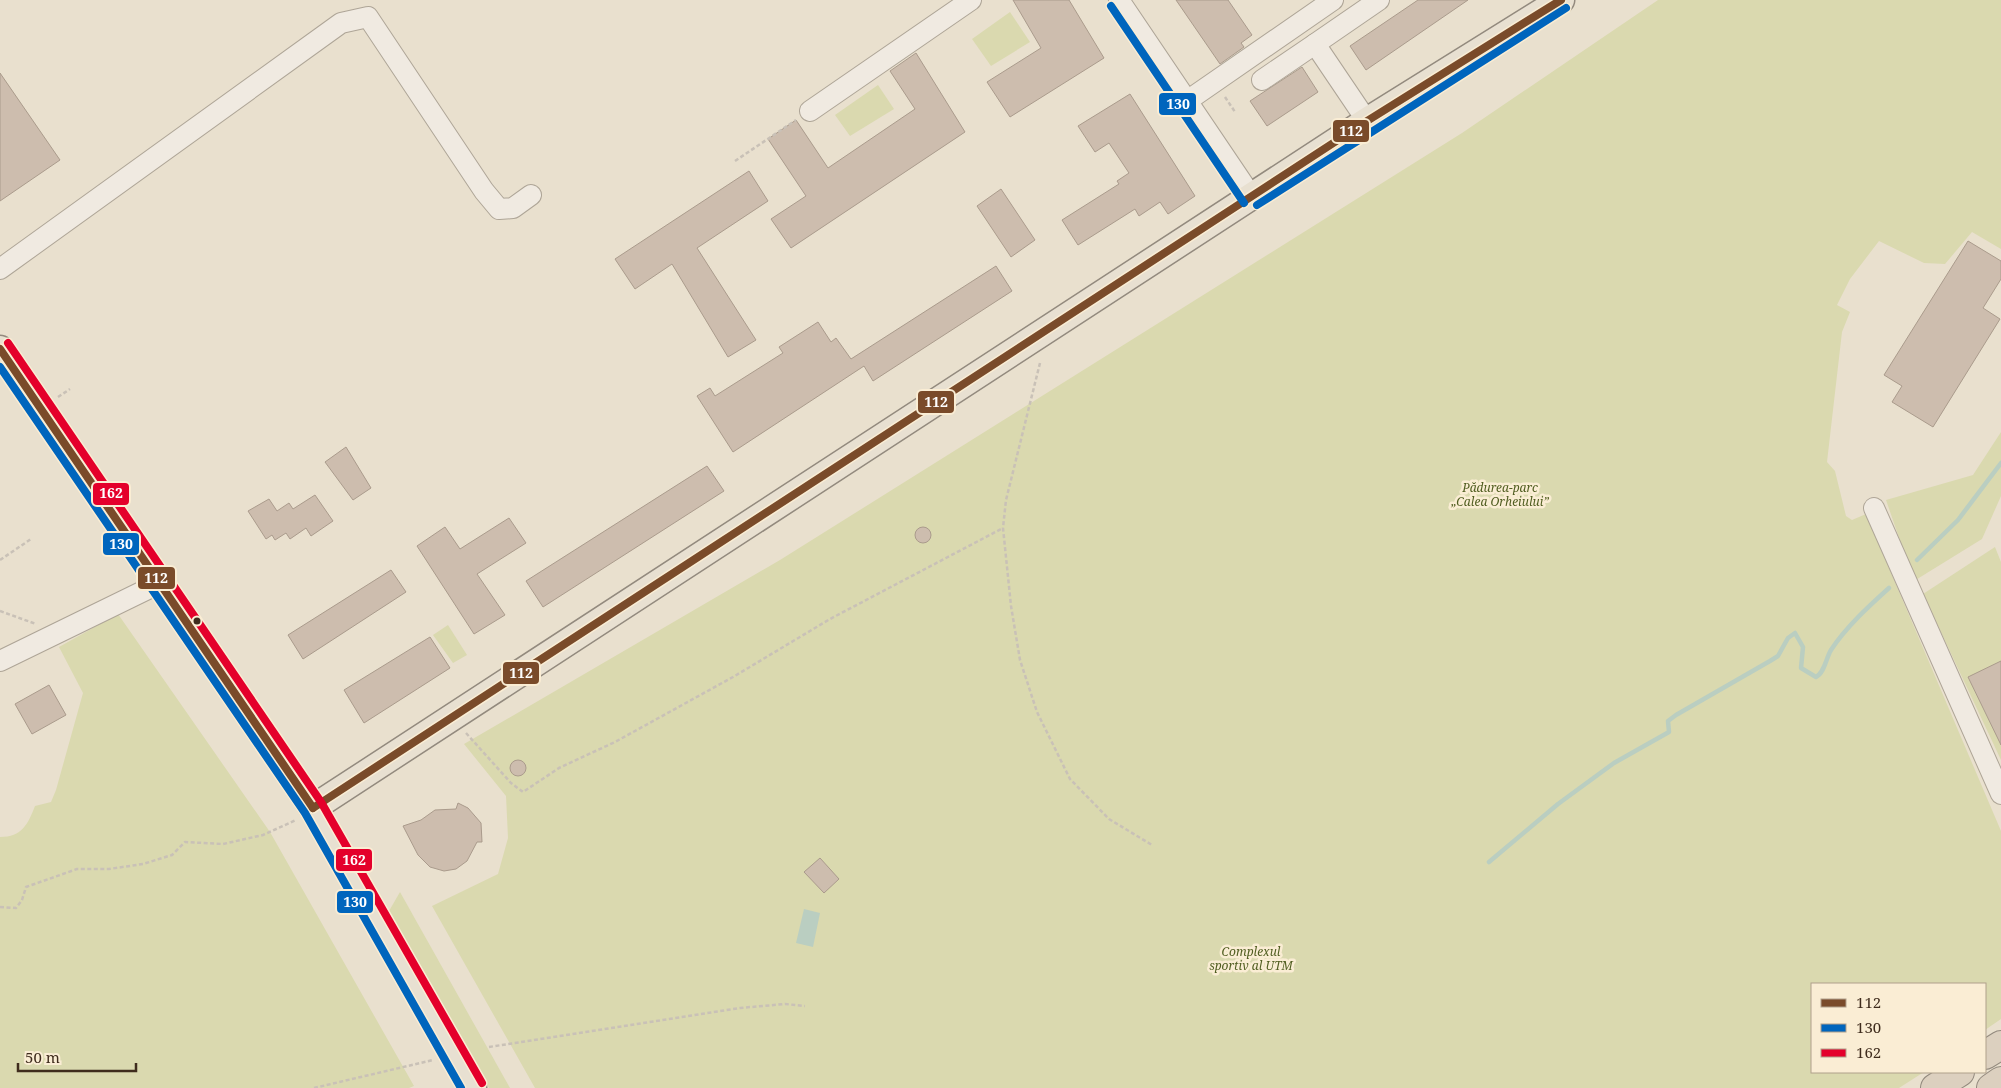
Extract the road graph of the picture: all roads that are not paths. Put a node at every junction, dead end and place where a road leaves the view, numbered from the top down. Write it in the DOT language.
graph roads {
  1 [pos="971,0"];
  2 [pos="1333,0"];
  3 [pos="1379,0"];
  4 [pos="1560,0"];
  5 [pos="1126,2"];
  6 [pos="1315,44"];
  7 [pos="1262,80"];
  8 [pos="1186,101"];
  9 [pos="810,111"];
  10 [pos="1368,121"];
  11 [pos="531,195"];
  12 [pos="1252,197"];
  13 [pos="0,269"];
  14 [pos="0,348"];
  15 [pos="1874,508"];
  16 [pos="160,584"];
  17 [pos="0,661"];
  18 [pos="2001,794"];
  19 [pos="306,813"];
  20 [pos="2001,1045"];
  21 [pos="1986,1054"];
  22 [pos="1958,1073"];
  23 [pos="2001,1081"];
  24 [pos="472,1088"];
  25 [pos="1935,1088"];
  26 [pos="1990,1088"];
  1 -- 9 [label="street"];
  2 -- 8 [label="street"];
  3 -- 6 [label="street"];
  4 -- 10 [label="main road"];
  5 -- 8 [label="street"];
  6 -- 7 [label="street"];
  6 -- 10 [label="street"];
  8 -- 12 [label="street"];
  10 -- 12 [label="main road"];
  11 -- 13 [label="street"];
  12 -- 19 [label="main road"];
  14 -- 16 [label="main road"];
  15 -- 18 [label="street"];
  16 -- 17 [label="street"];
  16 -- 19 [label="main road"];
  19 -- 24 [label="main road"];
  20 -- 21 [label="highway"];
  22 -- 25 [label="highway"];
  23 -- 26 [label="highway"];
}
